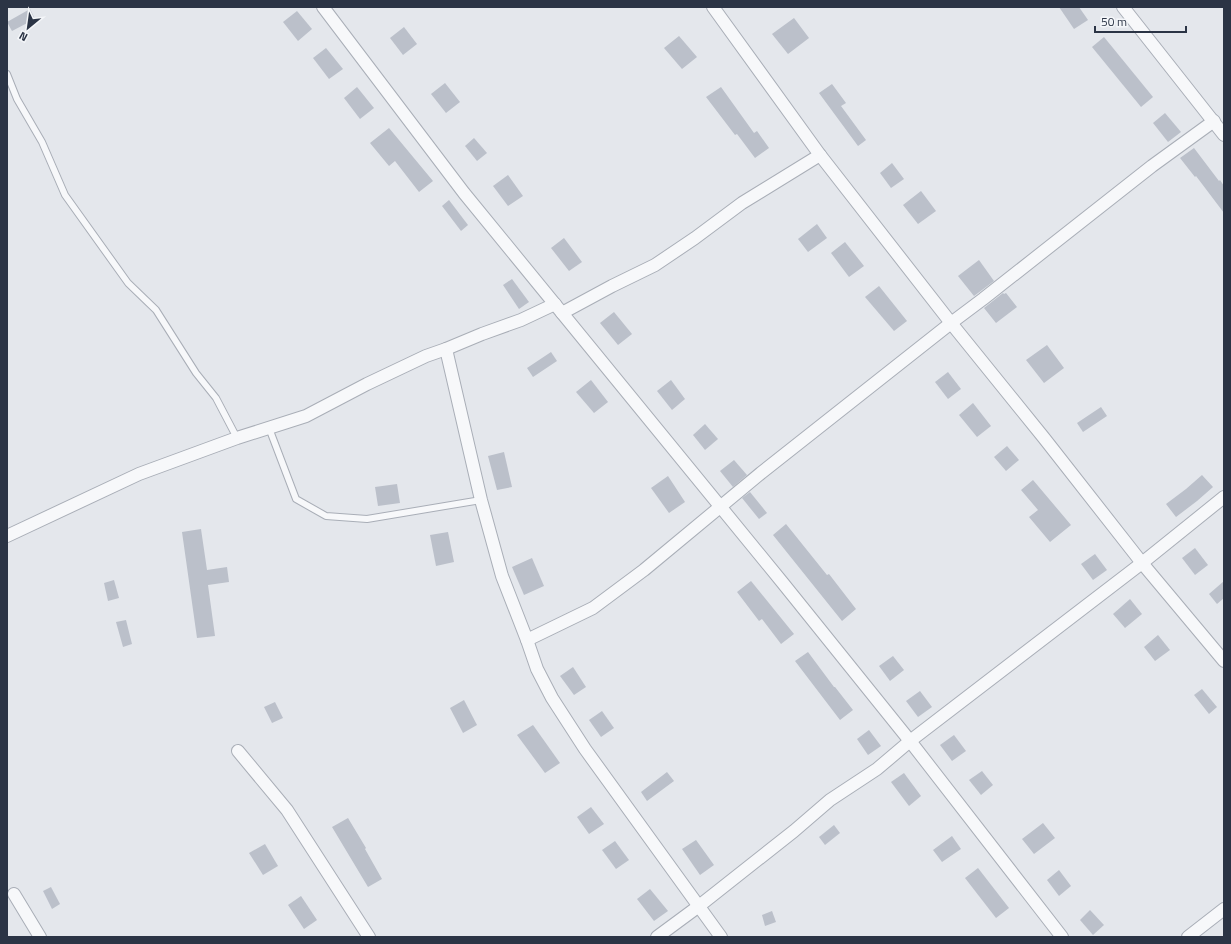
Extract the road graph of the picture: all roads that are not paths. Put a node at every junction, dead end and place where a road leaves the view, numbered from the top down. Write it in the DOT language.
graph roads {
  1 [pos="323,7"];
  2 [pos="713,7"];
  3 [pos="1123,7"];
  4 [pos="7,74"];
  5 [pos="1214,121"];
  6 [pos="1224,135"];
  7 [pos="820,155"];
  8 [pos="558,309"];
  9 [pos="951,323"];
  10 [pos="446,349"];
  11 [pos="269,428"];
  12 [pos="237,438"];
  13 [pos="1224,497"];
  14 [pos="481,500"];
  15 [pos="721,507"];
  16 [pos="7,536"];
  17 [pos="1142,563"];
  18 [pos="527,640"];
  19 [pos="1224,661"];
  20 [pos="910,741"];
  21 [pos="238,750"];
  22 [pos="14,894"];
  23 [pos="699,906"];
  24 [pos="1224,909"];
  25 [pos="40,937"];
  26 [pos="369,937"];
  27 [pos="657,937"];
  28 [pos="721,937"];
  29 [pos="1062,937"];
  30 [pos="1188,937"];
  1 -- 8 [label="street"];
  2 -- 7 [label="street"];
  3 -- 5 [label="street"];
  4 -- 12 [label="lane"];
  5 -- 6 [label="street"];
  5 -- 9 [label="street"];
  7 -- 8 [label="street"];
  7 -- 9 [label="street"];
  8 -- 10 [label="street"];
  8 -- 15 [label="street"];
  9 -- 15 [label="street"];
  9 -- 17 [label="street"];
  10 -- 11 [label="street"];
  10 -- 14 [label="street"];
  11 -- 12 [label="street"];
  11 -- 14 [label="lane"];
  12 -- 16 [label="street"];
  13 -- 17 [label="street"];
  14 -- 18 [label="street"];
  15 -- 18 [label="street"];
  15 -- 20 [label="street"];
  17 -- 19 [label="street"];
  17 -- 20 [label="street"];
  18 -- 23 [label="street"];
  20 -- 23 [label="street"];
  20 -- 29 [label="street"];
  21 -- 26 [label="street"];
  22 -- 25 [label="street"];
  23 -- 27 [label="street"];
  23 -- 28 [label="street"];
  24 -- 30 [label="street"];
}
